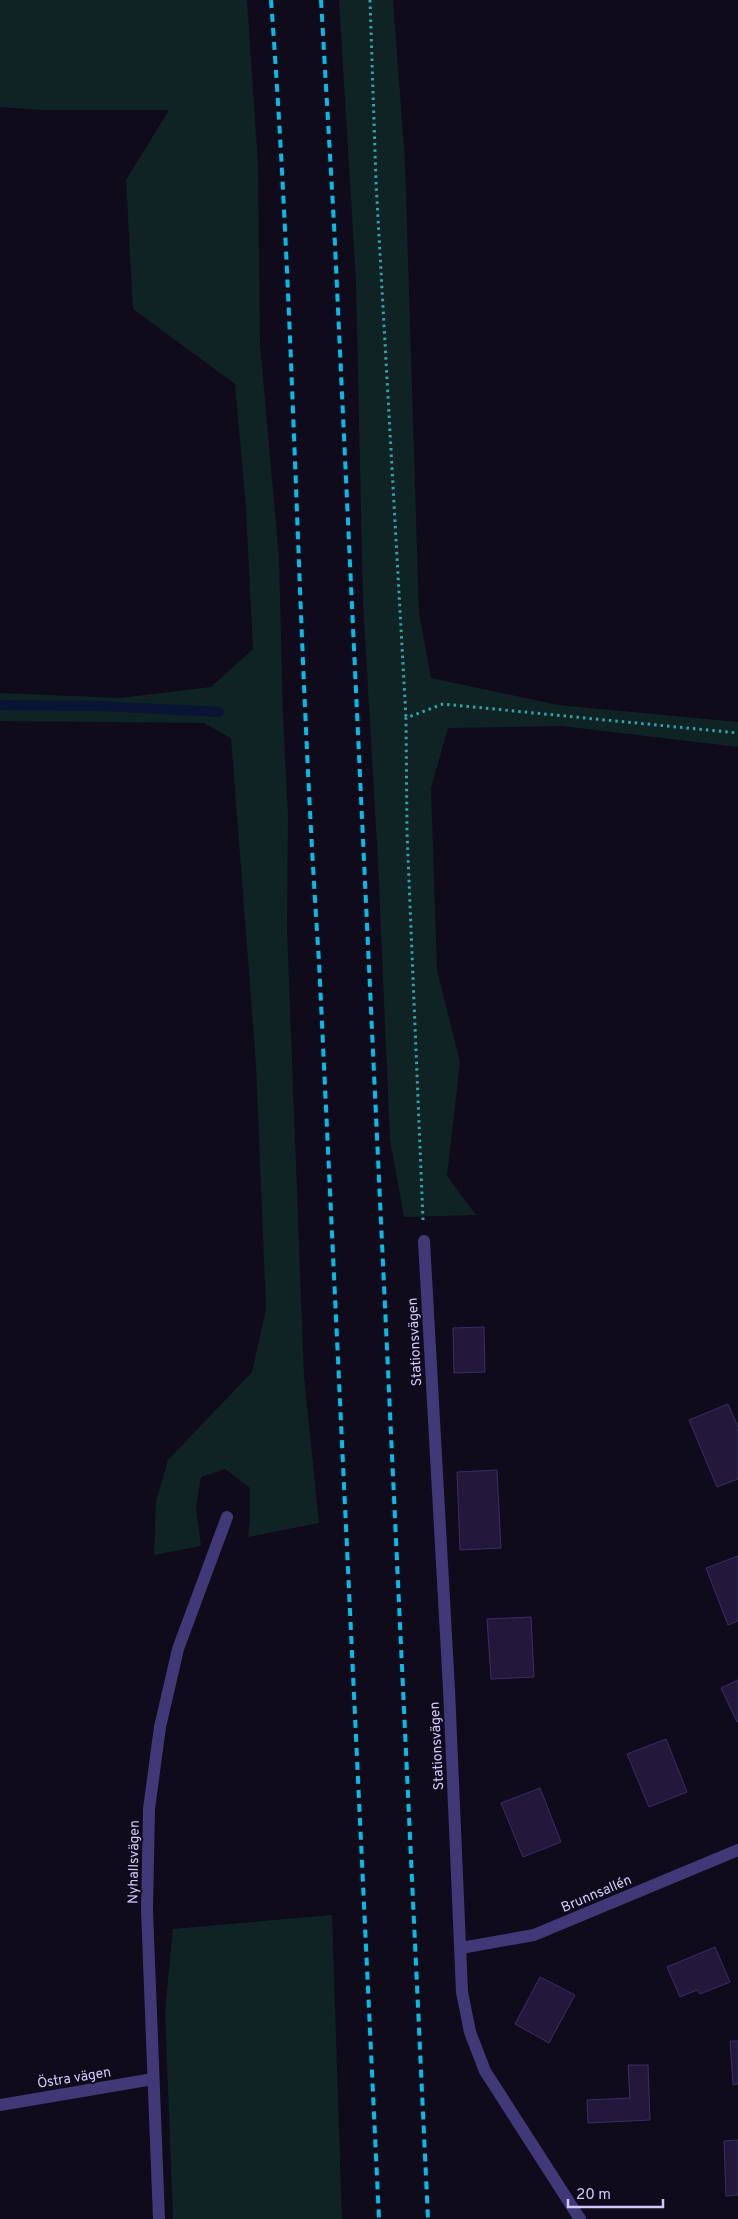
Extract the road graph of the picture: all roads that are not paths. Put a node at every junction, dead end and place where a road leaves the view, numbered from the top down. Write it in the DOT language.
graph roads {
  1 [pos="424,1240"];
  2 [pos="227,1517"];
  3 [pos="738,1850"];
  4 [pos="461,1948"];
  5 [pos="153,2079"];
  6 [pos="0,2105"];
  7 [pos="158,2219"];
  8 [pos="580,2219"];
  1 -- 4 [label="street, Stationsvägen"];
  2 -- 5 [label="street, Nyhallsvägen"];
  3 -- 4 [label="street, Brunnsallén"];
  4 -- 8 [label="street, Stationsvägen"];
  5 -- 6 [label="street, Östra vägen"];
  5 -- 7 [label="street, Nyhallsvägen"];
}
